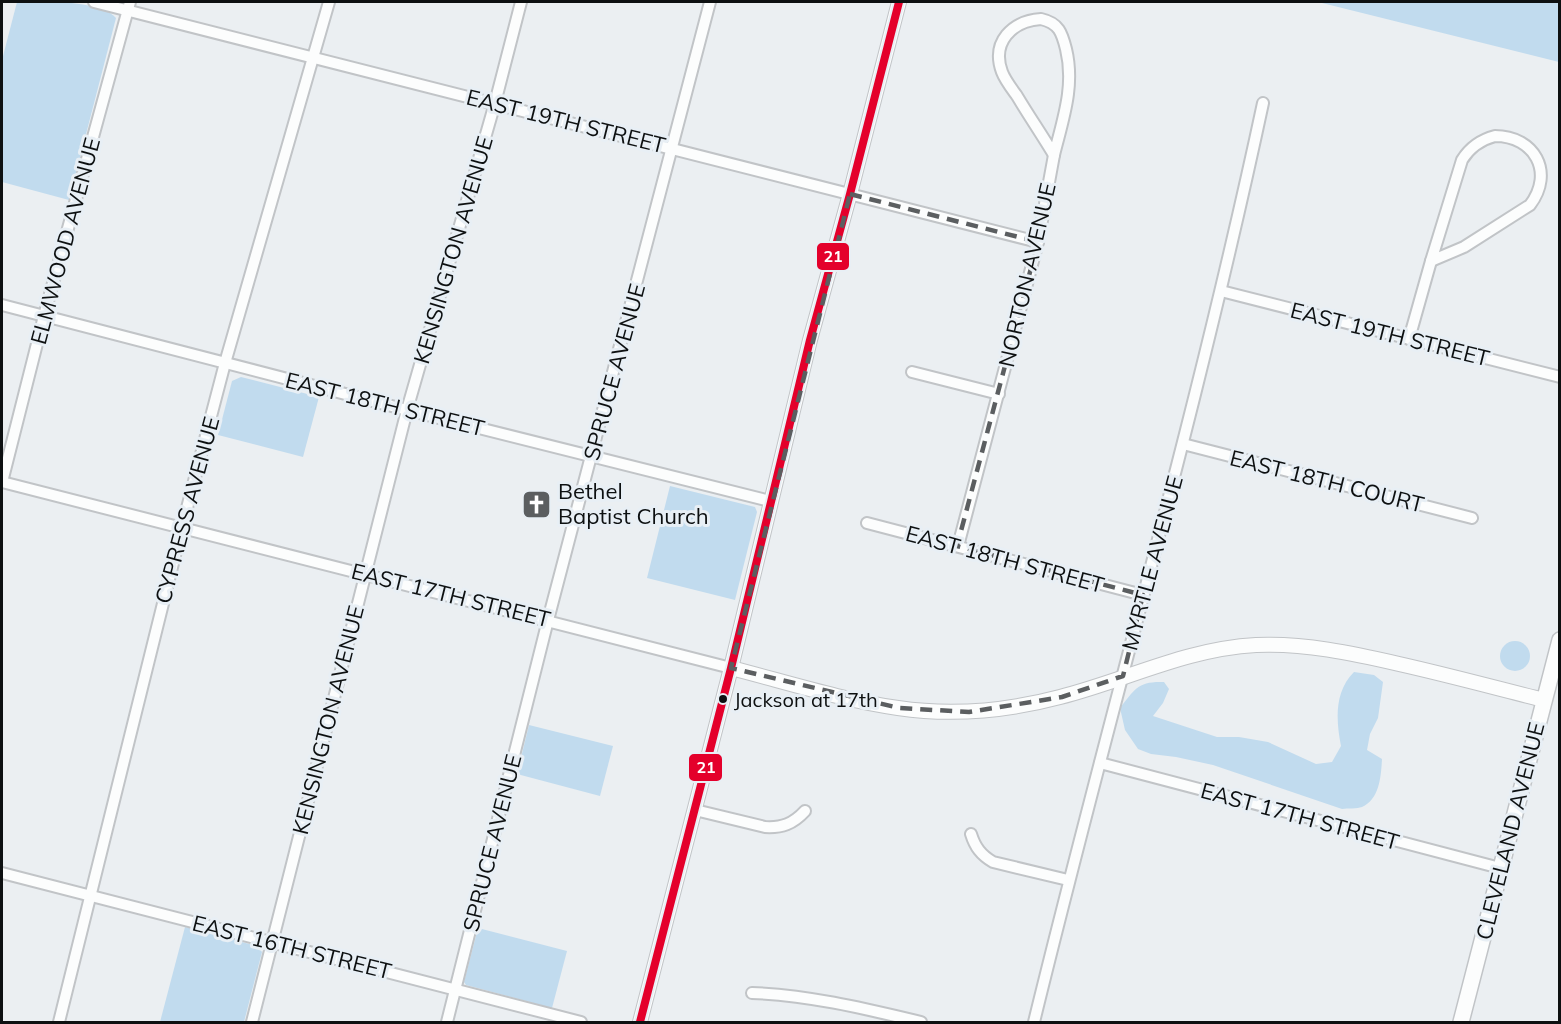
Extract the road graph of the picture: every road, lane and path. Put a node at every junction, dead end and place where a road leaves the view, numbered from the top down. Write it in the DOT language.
graph roads {
  1 [pos="94,2"];
  2 [pos="329,2"];
  3 [pos="521,2"];
  4 [pos="710,2"];
  5 [pos="899,2"];
  6 [pos="129,6"];
  7 [pos="314,57"];
  8 [pos="495,103"];
  9 [pos="1263,103"];
  10 [pos="672,148"];
  11 [pos="1054,155"];
  12 [pos="850,194"];
  13 [pos="1038,242"];
  14 [pos="1431,261"];
  15 [pos="1221,291"];
  16 [pos="2,305"];
  17 [pos="44,316"];
  18 [pos="1408,339"];
  19 [pos="225,363"];
  20 [pos="912,372"];
  21 [pos="1560,377"];
  22 [pos="999,394"];
  23 [pos="407,410"];
  24 [pos="1183,444"];
  25 [pos="592,456"];
  26 [pos="2,482"];
  27 [pos="770,501"];
  28 [pos="1472,518"];
  29 [pos="867,523"];
  30 [pos="182,527"];
  31 [pos="958,546"];
  32 [pos="365,573"];
  33 [pos="1143,595"];
  34 [pos="548,620"];
  35 [pos="1560,640"];
  36 [pos="731,668"];
  37 [pos="1123,676"];
  38 [pos="1551,702"];
  39 [pos="1100,763"];
  40 [pos="695,810"];
  41 [pos="805,811"];
  42 [pos="971,834"];
  43 [pos="1500,868"];
  44 [pos="2,873"];
  45 [pos="1068,880"];
  46 [pos="89,896"];
  47 [pos="272,942"];
  48 [pos="455,989"];
  49 [pos="752,993"];
  50 [pos="59,1023"];
  51 [pos="252,1023"];
  52 [pos="447,1023"];
  53 [pos="581,1023"];
  54 [pos="640,1023"];
  55 [pos="921,1023"];
  56 [pos="1034,1023"];
  57 [pos="1461,1023"];
  1 -- 6 [label="street, EAST 19TH STREET"];
  2 -- 7 [label="street, CYPRESS AVENUE"];
  3 -- 8 [label="street, KENSINGTON AVENUE"];
  4 -- 10 [label="street, SPRUCE AVENUE"];
  5 -- 12 [label="street"];
  6 -- 7 [label="street, EAST 19TH STREET"];
  6 -- 17 [label="street, ELMWOOD AVENUE"];
  7 -- 8 [label="street, EAST 19TH STREET"];
  7 -- 19 [label="street, CYPRESS AVENUE"];
  8 -- 10 [label="street, EAST 19TH STREET"];
  8 -- 23 [label="street, KENSINGTON AVENUE"];
  9 -- 15 [label="street, MYRTLE AVENUE"];
  10 -- 12 [label="street, EAST 19TH STREET"];
  10 -- 25 [label="street, SPRUCE AVENUE"];
  11 -- 11 [label="street, NORTON AVENUE"];
  11 -- 13 [label="street, NORTON AVENUE"];
  12 -- 13 [label="street, EAST 19TH STREET"];
  12 -- 27 [label="street"];
  13 -- 22 [label="street, NORTON AVENUE"];
  14 -- 14 [label="street"];
  14 -- 18 [label="street"];
  15 -- 18 [label="street, EAST 19TH STREET"];
  15 -- 24 [label="street, MYRTLE AVENUE"];
  16 -- 17 [label="street, EAST 18TH STREET"];
  17 -- 19 [label="street, EAST 18TH STREET"];
  17 -- 26 [label="street, ELMWOOD AVENUE"];
  18 -- 21 [label="street, EAST 19TH STREET"];
  19 -- 23 [label="street, EAST 18TH STREET"];
  19 -- 30 [label="street, CYPRESS AVENUE"];
  20 -- 22 [label="street, NORTON AVENUE"];
  22 -- 31 [label="street, NORTON AVENUE"];
  23 -- 25 [label="street, EAST 18TH STREET"];
  23 -- 32 [label="street, KENSINGTON AVENUE"];
  24 -- 28 [label="street, EAST 18TH COURT"];
  24 -- 33 [label="street, MYRTLE AVENUE"];
  25 -- 27 [label="street, EAST 18TH STREET"];
  25 -- 34 [label="street, SPRUCE AVENUE"];
  26 -- 30 [label="street, EAST 17TH STREET"];
  27 -- 36 [label="street"];
  29 -- 31 [label="street, EAST 18TH STREET"];
  30 -- 32 [label="street, EAST 17TH STREET"];
  30 -- 46 [label="street, CYPRESS AVENUE"];
  31 -- 33 [label="street, EAST 18TH STREET"];
  32 -- 34 [label="street, EAST 17TH STREET"];
  32 -- 47 [label="street, KENSINGTON AVENUE"];
  33 -- 37 [label="street, MYRTLE AVENUE"];
  34 -- 36 [label="street, EAST 17TH STREET"];
  34 -- 48 [label="street, SPRUCE AVENUE"];
  35 -- 38 [label="main road, CLEVELAND AVENUE"];
  36 -- 37 [label="street, EAST 17TH STREET"];
  36 -- 40 [label="street"];
  37 -- 38 [label="street, EAST 17TH STREET"];
  37 -- 39 [label="street, MYRTLE AVENUE"];
  38 -- 43 [label="main road, CLEVELAND AVENUE"];
  39 -- 43 [label="street, EAST 17TH STREET"];
  39 -- 45 [label="street, MYRTLE AVENUE"];
  40 -- 41 [label="street"];
  40 -- 54 [label="street"];
  42 -- 45 [label="street"];
  43 -- 57 [label="main road, CLEVELAND AVENUE"];
  44 -- 46 [label="street, EAST 16TH STREET"];
  45 -- 56 [label="street, MYRTLE AVENUE"];
  46 -- 47 [label="street, EAST 16TH STREET"];
  46 -- 50 [label="street, CYPRESS AVENUE"];
  47 -- 48 [label="street, EAST 16TH STREET"];
  47 -- 51 [label="street, KENSINGTON AVENUE"];
  48 -- 52 [label="street, SPRUCE AVENUE"];
  48 -- 53 [label="street, EAST 16TH STREET"];
  49 -- 55 [label="street"];
}
